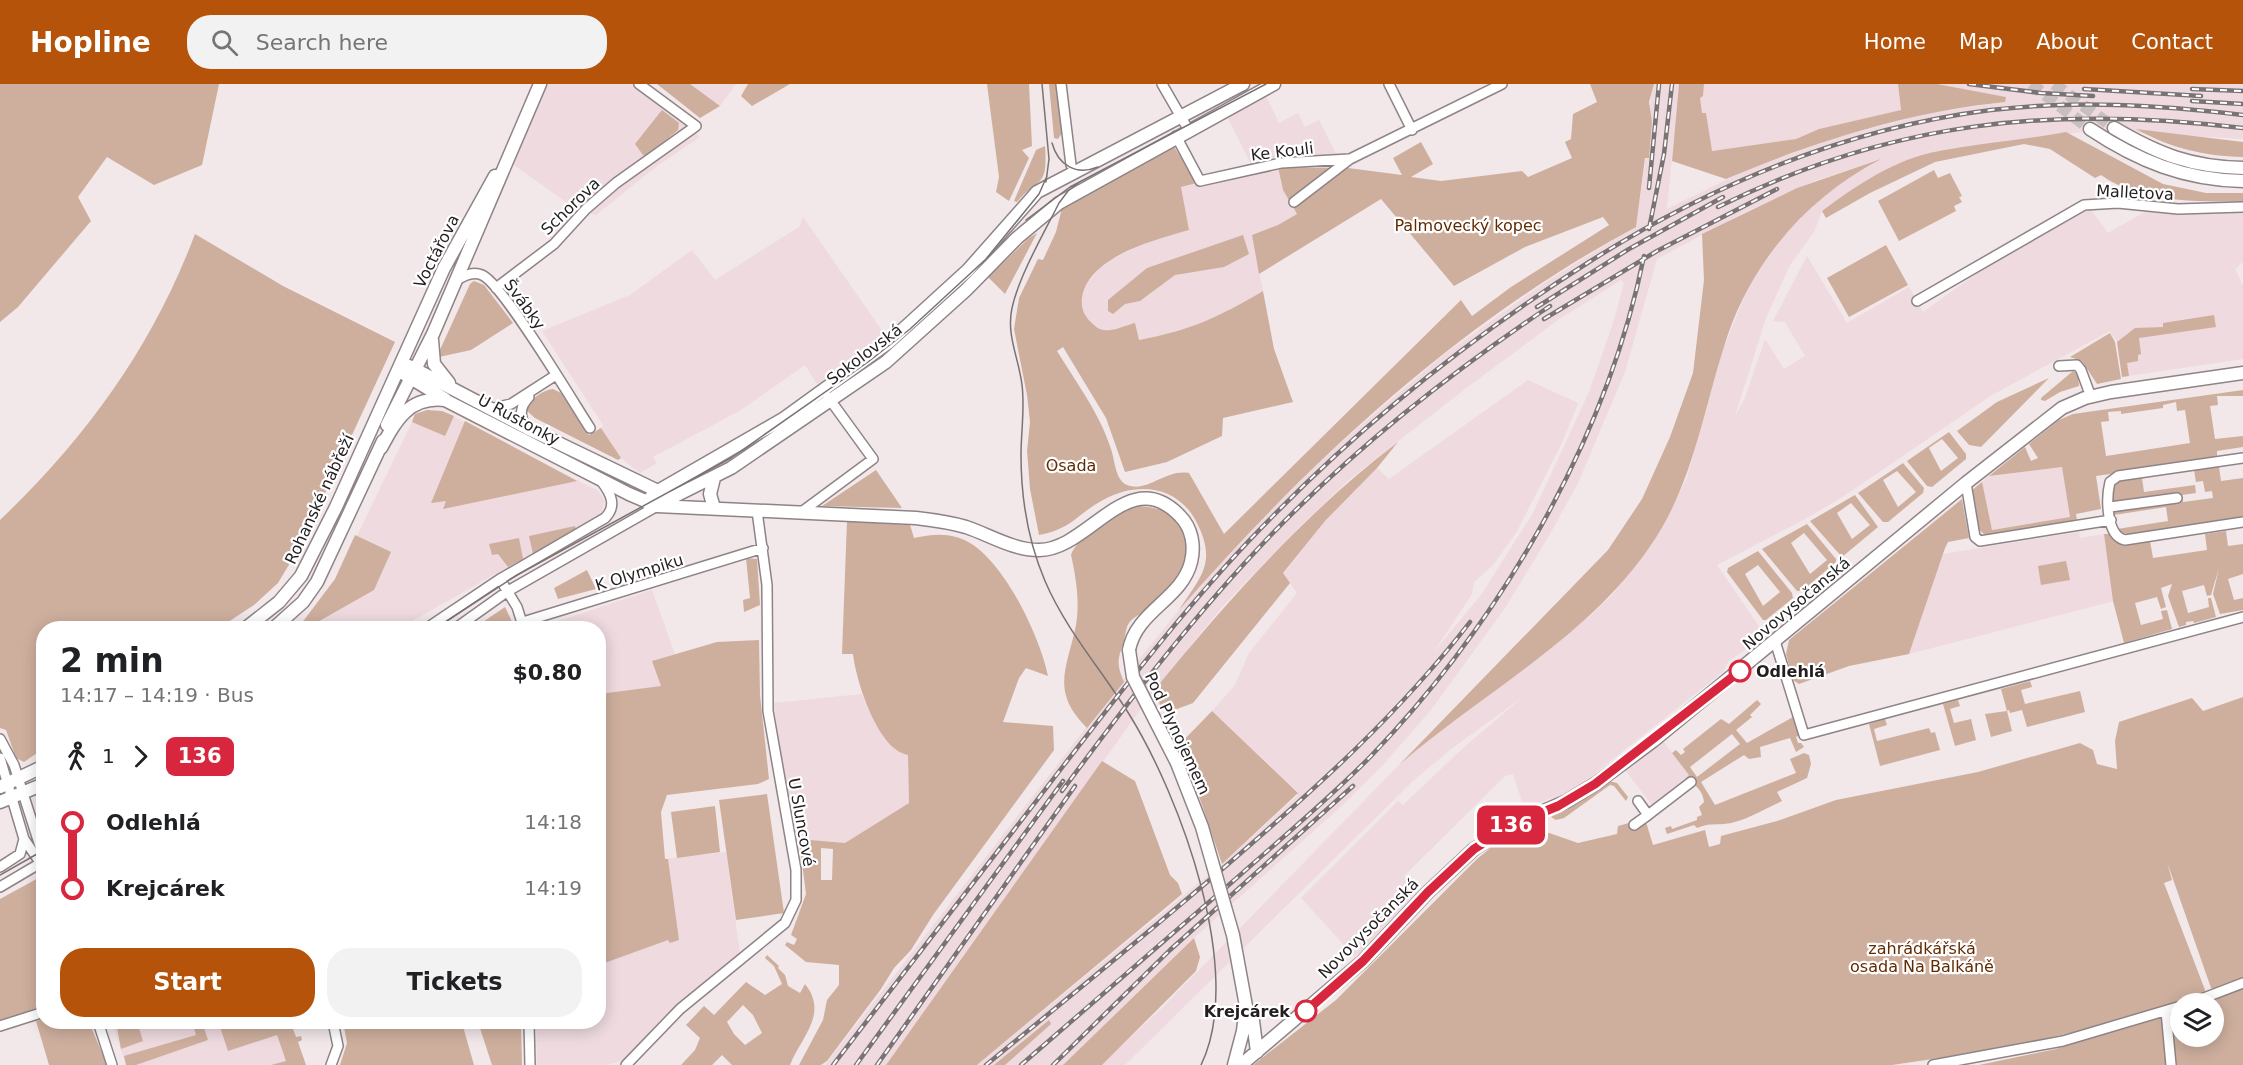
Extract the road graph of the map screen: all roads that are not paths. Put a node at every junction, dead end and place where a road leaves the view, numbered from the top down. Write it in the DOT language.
graph roads {
  1 [pos="540,84"];
  2 [pos="639,84"];
  3 [pos="1061,84"];
  4 [pos="1162,84"];
  5 [pos="1243,84"];
  6 [pos="1274,84"];
  7 [pos="1389,84"];
  8 [pos="1502,84"];
  9 [pos="1181,116"];
  10 [pos="2114,128"];
  11 [pos="1188,129"];
  12 [pos="2090,129"];
  13 [pos="1412,130"];
  14 [pos="1176,136"];
  15 [pos="508,154"];
  16 [pos="1350,159"];
  17 [pos="1071,165"];
  18 [pos="2243,168"];
  19 [pos="2243,181"];
  20 [pos="1294,202"];
  21 [pos="2243,207"];
  22 [pos="456,281"];
  23 [pos="496,288"];
  24 [pos="1917,301"];
  25 [pos="433,334"];
  26 [pos="400,366"];
  27 [pos="2059,366"];
  28 [pos="412,373"];
  29 [pos="2243,373"];
  30 [pos="556,375"];
  31 [pos="532,393"];
  32 [pos="829,397"];
  33 [pos="2091,397"];
  34 [pos="460,400"];
  35 [pos="489,409"];
  36 [pos="527,428"];
  37 [pos="590,428"];
  38 [pos="381,448"];
  39 [pos="2243,458"];
  40 [pos="714,478"];
  41 [pos="601,480"];
  42 [pos="1966,483"];
  43 [pos="657,491"];
  44 [pos="674,498"];
  45 [pos="2177,498"];
  46 [pos="652,504"];
  47 [pos="2110,507"];
  48 [pos="714,508"];
  49 [pos="757,511"];
  50 [pos="800,513"];
  51 [pos="2110,519"];
  52 [pos="2243,522"];
  53 [pos="763,548"];
  54 [pos="500,579"];
  55 [pos="508,591"];
  56 [pos="265,615"];
  57 [pos="2243,617"];
  58 [pos="256,621"];
  59 [pos="269,621"];
  60 [pos="282,621"];
  61 [pos="437,621"];
  62 [pos="466,621"];
  63 [pos="521,621"];
  64 [pos="538,621"];
  65 [pos="1775,641"];
  66 [pos="0,739"];
  67 [pos="0,758"];
  68 [pos="36,770"];
  69 [pos="1691,782"];
  70 [pos="8,784"];
  71 [pos="36,787"];
  72 [pos="11,798"];
  73 [pos="1638,801"];
  74 [pos="1648,815"];
  75 [pos="1634,825"];
  76 [pos="36,837"];
  77 [pos="24,839"];
  78 [pos="36,849"];
  79 [pos="31,852"];
  80 [pos="36,857"];
  81 [pos="36,866"];
  82 [pos="0,867"];
  83 [pos="0,887"];
  84 [pos="2243,982"];
  85 [pos="2216,993"];
  86 [pos="1246,1006"];
  87 [pos="2170,1010"];
  88 [pos="2166,1011"];
  89 [pos="36,1015"];
  90 [pos="1253,1021"];
  91 [pos="0,1026"];
  92 [pos="100,1029"];
  93 [pos="334,1029"];
  94 [pos="529,1029"];
  95 [pos="1284,1029"];
  96 [pos="1261,1047"];
  97 [pos="112,1065"];
  98 [pos="331,1065"];
  99 [pos="530,1065"];
  100 [pos="626,1065"];
  101 [pos="1234,1065"];
  102 [pos="1240,1065"];
  103 [pos="1933,1065"];
  104 [pos="2171,1065"];
  1 -- 15 [label="main road, Voctářova"];
  2 -- 23 [label="street, Schorova"];
  3 -- 17 [label="street"];
  4 -- 9 [label="street"];
  5 -- 9 [label="main road, Sokolovská"];
  6 -- 11 [label="main road, Sokolovská"];
  7 -- 13 [label="street"];
  8 -- 13 [label="street"];
  9 -- 11 [label="street"];
  9 -- 32 [label="main road, Sokolovská"];
  10 -- 18 [label="main road"];
  11 -- 14 [label="main road, Sokolovská"];
  12 -- 19 [label="main road"];
  13 -- 16 [label="street"];
  14 -- 16 [label="street, Ke Kouli"];
  14 -- 32 [label="main road, Sokolovská"];
  15 -- 22 [label="main road, Voctářova"];
  15 -- 26 [label="main road, Voctářova"];
  16 -- 20 [label="street, Ke Kouli"];
  21 -- 24 [label="street, Malletova"];
  22 -- 23 [label="street, Švábky"];
  22 -- 25 [label="main road, Voctářova"];
  23 -- 30 [label="street, Švábky"];
  25 -- 28 [label="main road, Voctářova"];
  25 -- 34 [label="main road"];
  26 -- 28 [label="main road"];
  26 -- 56 [label="main road, Rohanské nábřeží"];
  27 -- 33 [label="street"];
  28 -- 34 [label="main road"];
  28 -- 38 [label="main road, Rohanské nábřeží"];
  29 -- 33 [label="main road, Novovysočanská"];
  30 -- 31 [label="street"];
  30 -- 37 [label="street, Švábky"];
  31 -- 35 [label="street"];
  31 -- 36 [label="street"];
  32 -- 40 [label="main road, Sokolovská"];
  32 -- 43 [label="main road, Sokolovská"];
  32 -- 50 [label="street"];
  33 -- 42 [label="main road, Novovysočanská"];
  34 -- 35 [label="main road, U Rustonky"];
  34 -- 38 [label="main road, U Rustonky"];
  34 -- 41 [label="main road, U Rustonky"];
  35 -- 36 [label="main road, U Rustonky"];
  36 -- 43 [label="main road, U Rustonky"];
  38 -- 60 [label="main road, Rohanské nábřeží"];
  39 -- 47 [label="street"];
  40 -- 44 [label="main road, Sokolovská"];
  40 -- 48 [label="main road"];
  41 -- 46 [label="main road, U Rustonky"];
  41 -- 54 [label="street"];
  42 -- 51 [label="street"];
  42 -- 65 [label="main road, Novovysočanská"];
  43 -- 44 [label="main road, Pod Plynojemem"];
  43 -- 46 [label="main road, Sokolovská"];
  44 -- 46 [label="main road, Sokolovská"];
  44 -- 48 [label="main road, Pod Plynojemem"];
  45 -- 47 [label="street"];
  46 -- 48 [label="main road, Pod Plynojemem"];
  46 -- 55 [label="street, Sokolovská"];
  47 -- 51 [label="street"];
  48 -- 49 [label="main road, Pod Plynojemem"];
  49 -- 50 [label="main road, Pod Plynojemem"];
  49 -- 53 [label="street, U Sluncové"];
  50 -- 86 [label="main road, Pod Plynojemem, bridge"];
  51 -- 52 [label="street"];
  53 -- 64 [label="street, K Olympiku"];
  53 -- 100 [label="street, U Sluncové"];
  54 -- 55 [label="street"];
  54 -- 61 [label="street"];
  55 -- 62 [label="street, Sokolovská"];
  55 -- 63 [label="street"];
  56 -- 58 [label="main road, Rohanské nábřeží"];
  56 -- 59 [label="street"];
  57 -- 65 [label="street"];
  65 -- 95 [label="main road, Novovysočanská"];
  66 -- 70 [label="street"];
  67 -- 70 [label="street"];
  68 -- 70 [label="main road"];
  69 -- 74 [label="street"];
  70 -- 72 [label="street"];
  71 -- 72 [label="main road"];
  72 -- 76 [label="street"];
  72 -- 77 [label="street"];
  73 -- 74 [label="street"];
  74 -- 75 [label="street"];
  77 -- 79 [label="street"];
  77 -- 82 [label="street"];
  78 -- 79 [label="street"];
  79 -- 80 [label="street"];
  81 -- 83 [label="street"];
  84 -- 85 [label="street"];
  86 -- 90 [label="main road"];
  86 -- 96 [label="main road"];
  86 -- 101 [label="main road"];
  87 -- 88 [label="street"];
  88 -- 103 [label="street"];
  88 -- 104 [label="street"];
  89 -- 91 [label="street"];
  90 -- 95 [label="main road"];
  90 -- 96 [label="main road"];
  92 -- 97 [label="street"];
  93 -- 98 [label="street"];
  94 -- 99 [label="street"];
  95 -- 96 [label="main road, Novovysočanská"];
  96 -- 102 [label="main road, Novovysočanská"];
}
